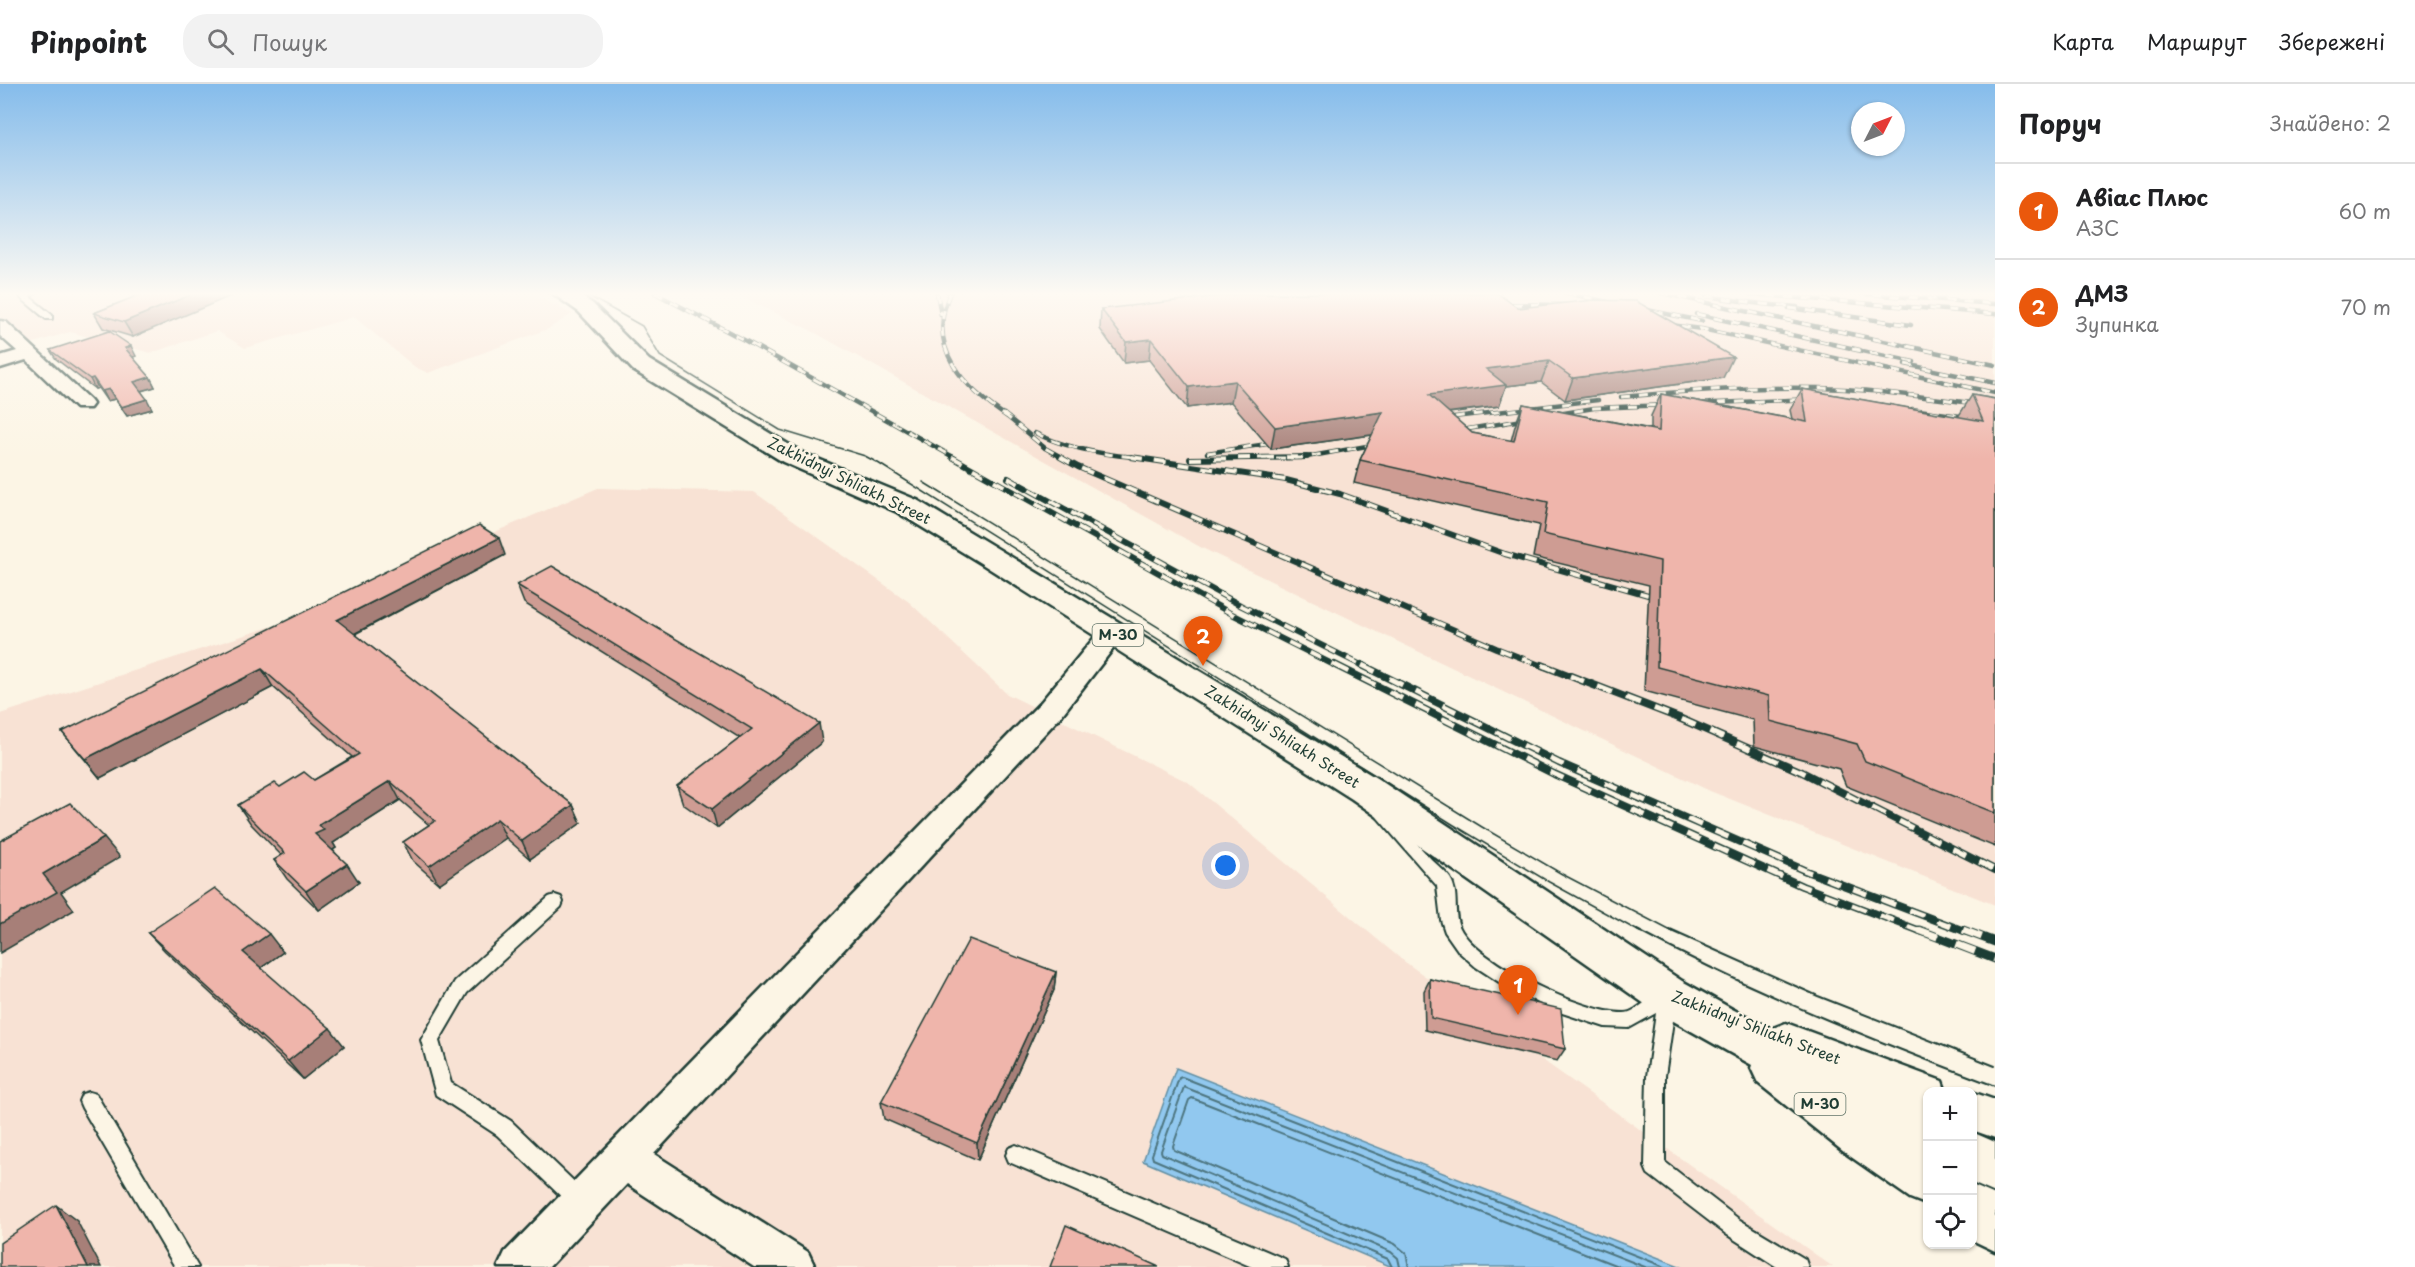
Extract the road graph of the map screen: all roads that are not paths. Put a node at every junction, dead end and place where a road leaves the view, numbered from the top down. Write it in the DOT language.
graph roads {
  1 [pos="25,348"];
  2 [pos="625,348"];
  3 [pos="31,353"];
  4 [pos="0,362"];
  5 [pos="83,404"];
  6 [pos="1113,632"];
  7 [pos="1365,789"];
  8 [pos="555,902"];
  9 [pos="1668,995"];
  10 [pos="1716,1023"];
  11 [pos="1923,1092"];
  12 [pos="89,1101"];
  13 [pos="1977,1113"];
  14 [pos="1995,1119"];
  15 [pos="1923,1129"];
  16 [pos="1016,1155"];
  17 [pos="624,1158"];
  18 [pos="1977,1159"];
  19 [pos="1995,1168"];
  20 [pos="1923,1177"];
  21 [pos="582,1202"];
  22 [pos="1977,1213"];
  23 [pos="1995,1225"];
  24 [pos="187,1267"];
  25 [pos="520,1267"];
  26 [pos="793,1267"];
  27 [pos="1278,1267"];
  28 [pos="1797,1267"];
  1 -- 3 [label="street"];
  2 -- 6 [label="highway, Zakhidnyi Shliakh Street / М-30"];
  3 -- 4 [label="street"];
  3 -- 5 [label="street"];
  6 -- 7 [label="highway, Zakhidnyi Shliakh Street / М-30"];
  6 -- 17 [label="street"];
  7 -- 9 [label="highway, Zakhidnyi Shliakh Street / М-30"];
  7 -- 9 [label="lane"];
  8 -- 21 [label="lane"];
  9 -- 10 [label="highway, М-30"];
  9 -- 11 [label="street, Zakhidnyi Shliakh Street"];
  9 -- 28 [label="lane"];
  10 -- 15 [label="highway, М-30"];
  10 -- 20 [label="highway, М-30"];
  12 -- 24 [label="lane"];
  13 -- 14 [label="street"];
  16 -- 27 [label="lane"];
  17 -- 21 [label="street"];
  17 -- 26 [label="street"];
  18 -- 19 [label="highway"];
  21 -- 25 [label="street"];
  22 -- 23 [label="highway"];
}
